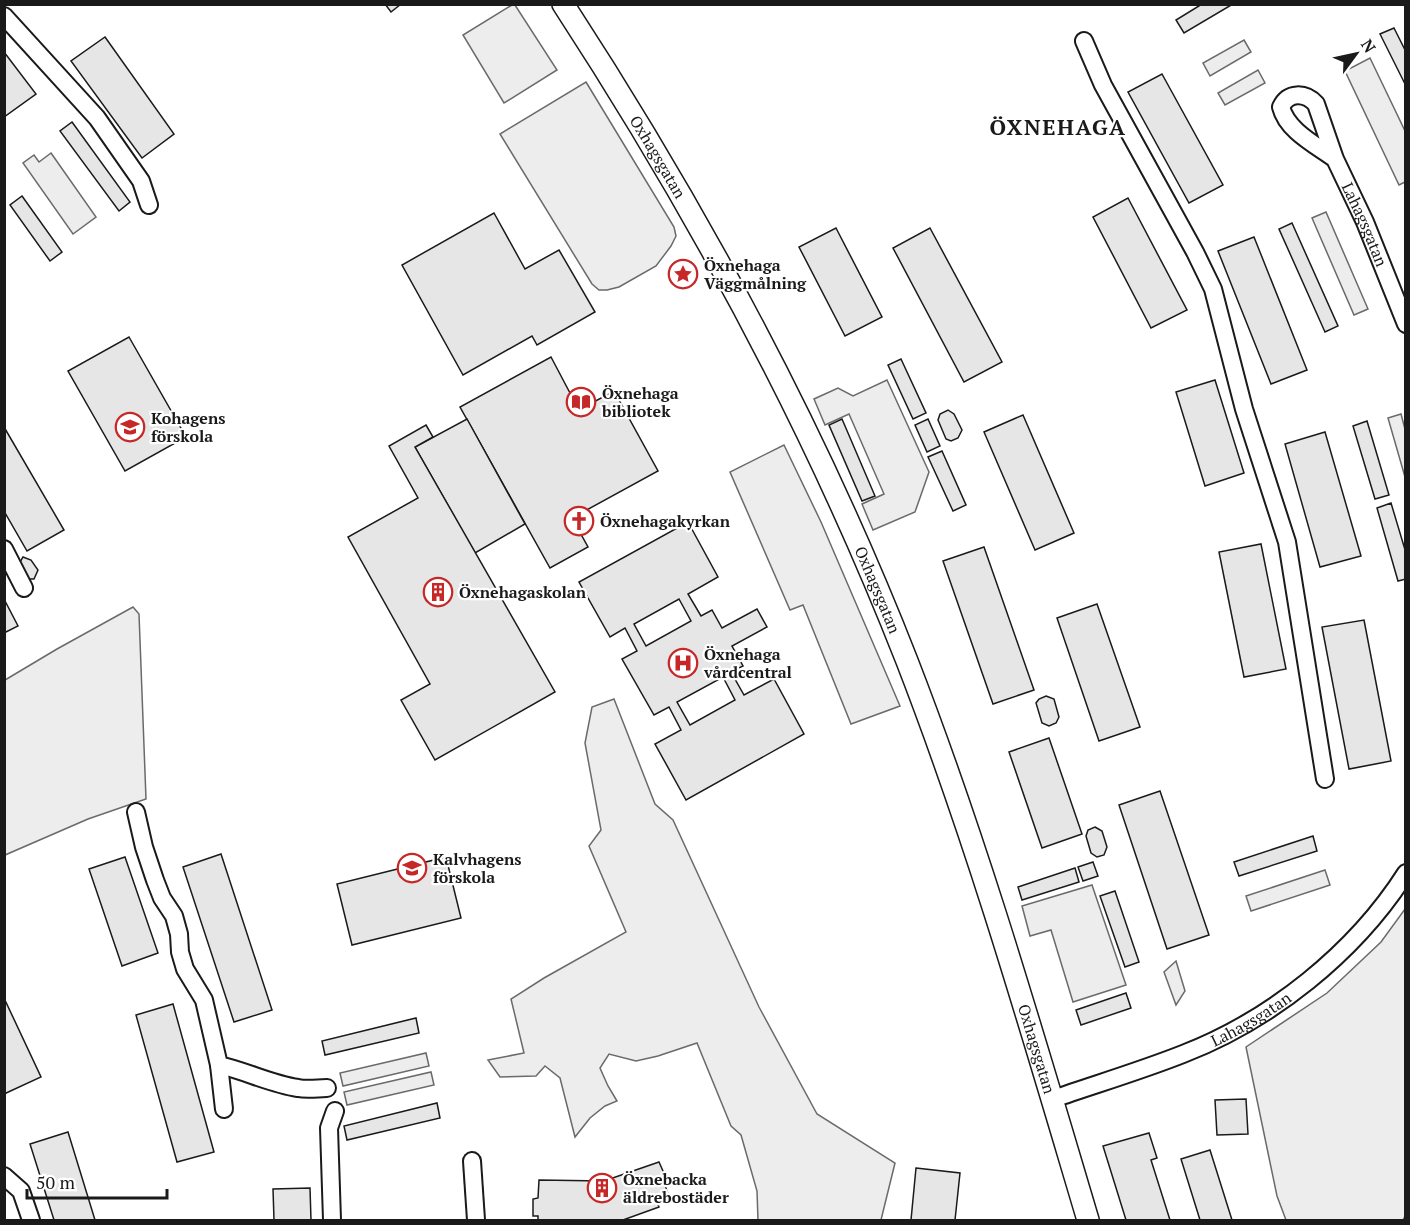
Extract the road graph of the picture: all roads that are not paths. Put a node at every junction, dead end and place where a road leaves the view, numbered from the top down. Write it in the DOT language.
graph roads {
  1 [pos="563,4"];
  2 [pos="4,16"];
  3 [pos="1084,41"];
  4 [pos="1335,159"];
  5 [pos="149,205"];
  6 [pos="1406,324"];
  7 [pos="4,549"];
  8 [pos="24,588"];
  9 [pos="1325,779"];
  10 [pos="136,812"];
  11 [pos="1406,873"];
  12 [pos="219,1065"];
  13 [pos="327,1088"];
  14 [pos="1053,1099"];
  15 [pos="224,1109"];
  16 [pos="335,1111"];
  17 [pos="472,1161"];
  18 [pos="4,1176"];
  19 [pos="31,1221"];
  20 [pos="332,1221"];
  21 [pos="476,1221"];
  22 [pos="1088,1221"];
  1 -- 14 [label="street, Oxhagsgatan"];
  2 -- 5 [label="street"];
  3 -- 9 [label="street"];
  4 -- 6 [label="street, Lahagsgatan"];
  7 -- 8 [label="street"];
  10 -- 12 [label="street"];
  11 -- 14 [label="street, Lahagsgatan"];
  12 -- 13 [label="street"];
  12 -- 15 [label="street"];
  14 -- 22 [label="street, Oxhagsgatan"];
  16 -- 20 [label="street"];
  17 -- 21 [label="street"];
  18 -- 19 [label="street"];
}
